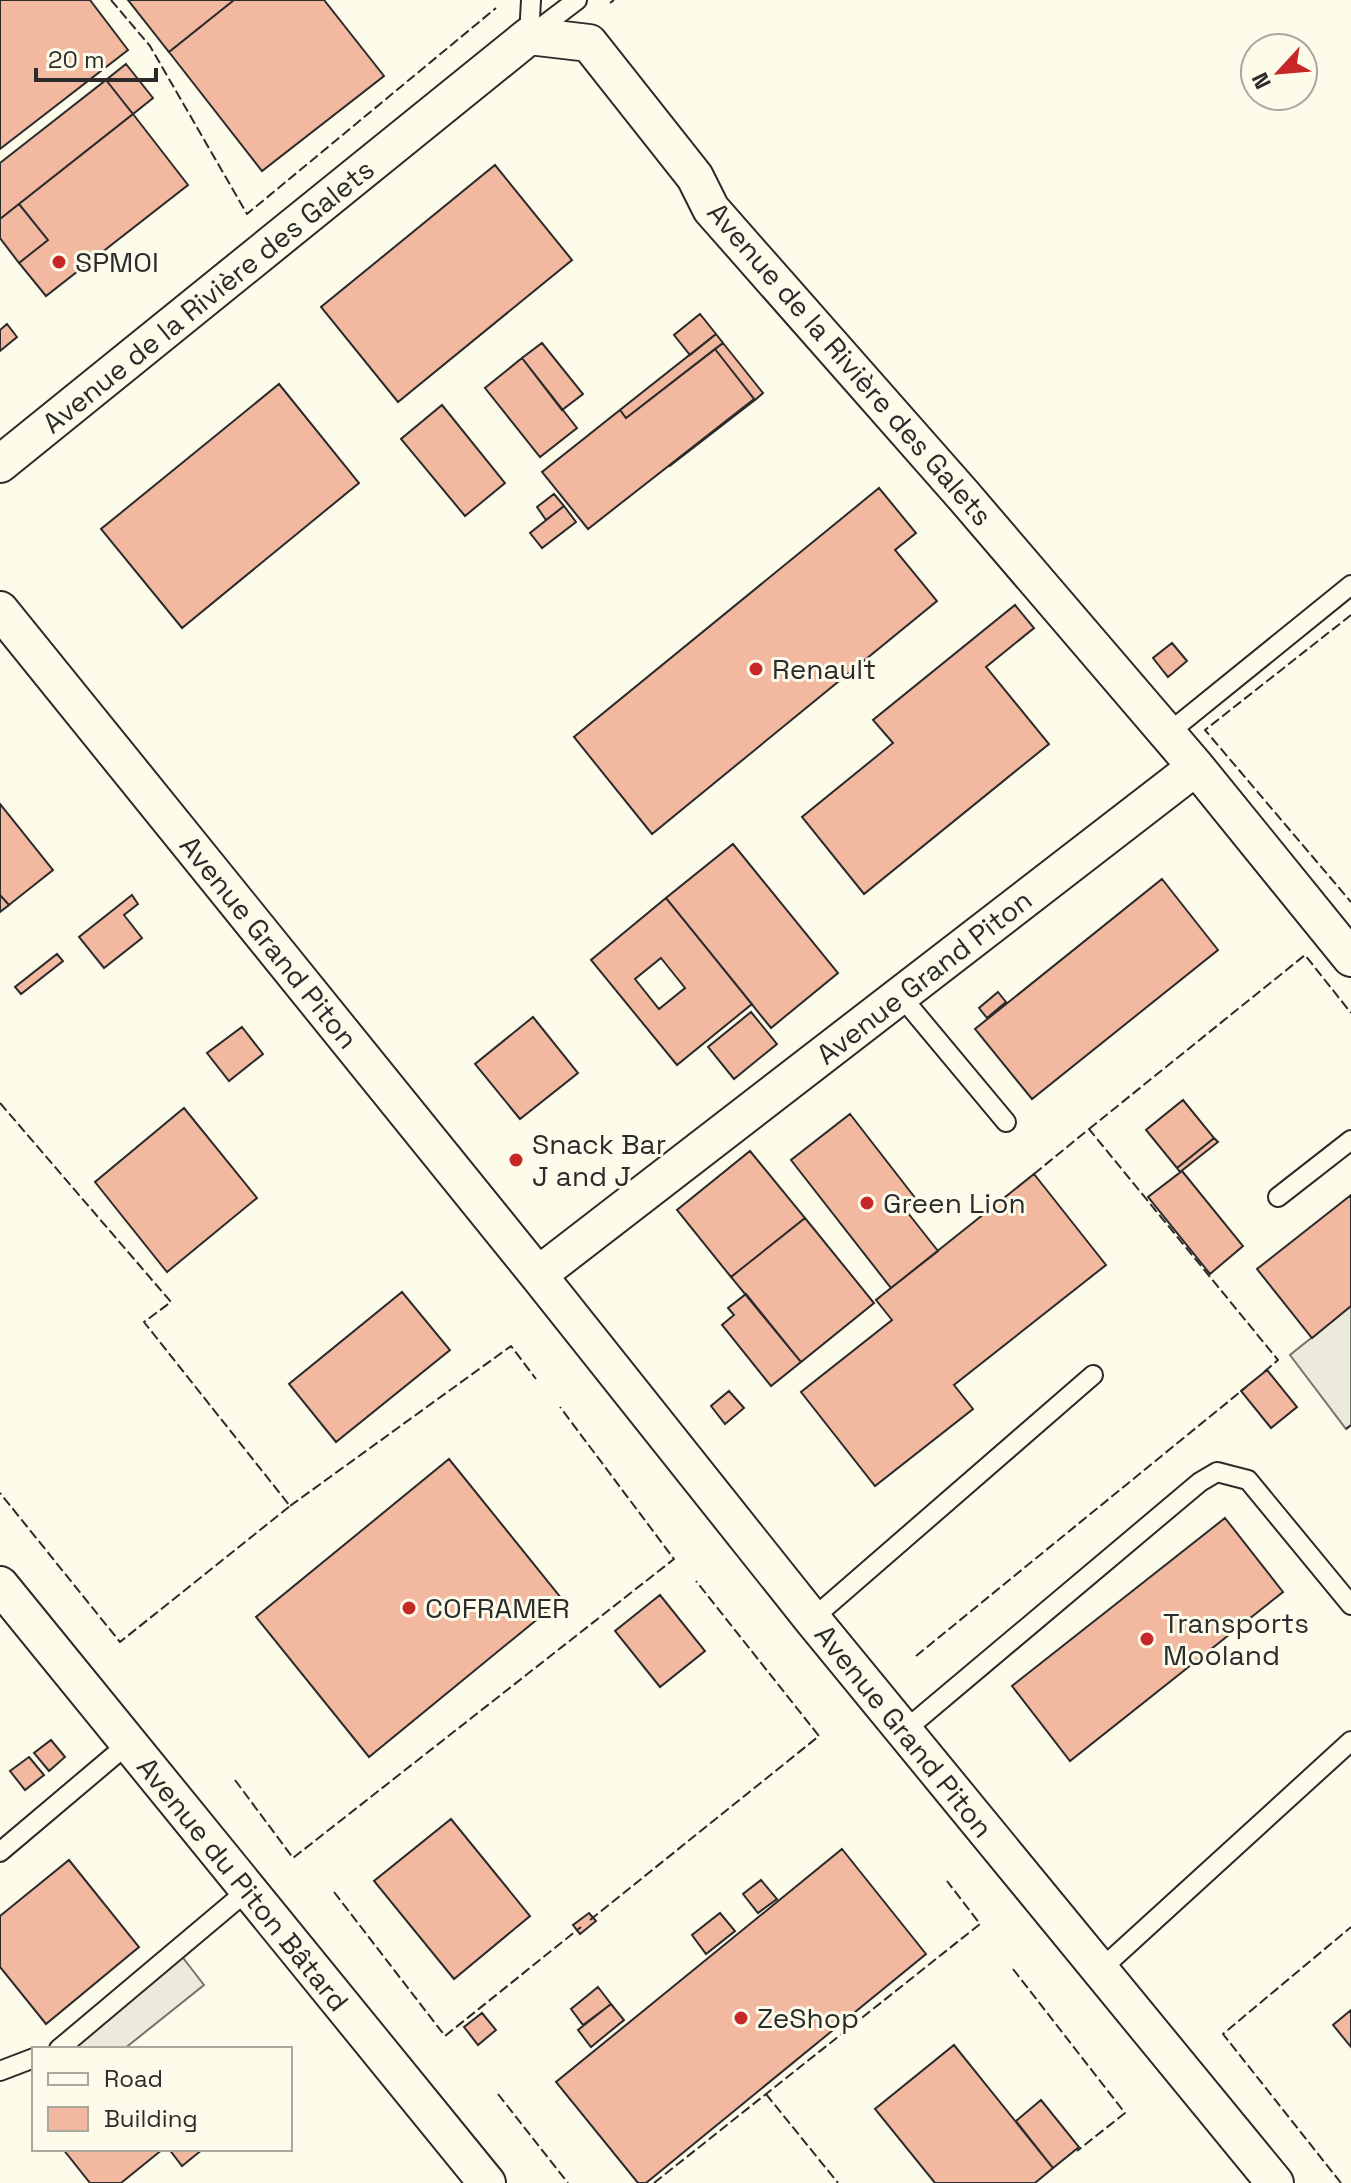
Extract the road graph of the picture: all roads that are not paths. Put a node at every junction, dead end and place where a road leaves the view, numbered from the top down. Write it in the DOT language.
graph roads {
  1 [pos="531,0"];
  2 [pos="577,0"];
  3 [pos="529,36"];
  4 [pos="0,464"];
  5 [pos="1351,585"];
  6 [pos="0,610"];
  7 [pos="1167,734"];
  8 [pos="1196,767"];
  9 [pos="1351,958"];
  10 [pos="900,995"];
  11 [pos="1006,1122"];
  12 [pos="1351,1140"];
  13 [pos="1278,1197"];
  14 [pos="538,1275"];
  15 [pos="1093,1375"];
  16 [pos="0,1585"];
  17 [pos="1351,1605"];
  18 [pos="812,1619"];
  19 [pos="904,1731"];
  20 [pos="1351,1741"];
  21 [pos="129,1743"];
  22 [pos="0,1852"];
  23 [pos="248,1890"];
  24 [pos="1100,1970"];
  25 [pos="61,2047"];
  26 [pos="32,2059"];
  27 [pos="0,2071"];
  28 [pos="487,2183"];
  29 [pos="1275,2183"];
  1 -- 3 [label="lane"];
  2 -- 3 [label="lane"];
  3 -- 4 [label="street, Avenue de la Rivière des Galets"];
  3 -- 7 [label="street, Avenue de la Rivière des Galets"];
  5 -- 7 [label="lane"];
  6 -- 14 [label="street, Avenue Grand Piton"];
  7 -- 8 [label="street, Avenue de la Rivière des Galets"];
  8 -- 9 [label="street, Avenue de la Rivière des Galets"];
  8 -- 10 [label="street, Avenue Grand Piton"];
  10 -- 11 [label="lane"];
  10 -- 14 [label="street, Avenue Grand Piton"];
  12 -- 13 [label="lane"];
  14 -- 18 [label="street, Avenue Grand Piton"];
  15 -- 18 [label="lane"];
  16 -- 21 [label="street, Avenue du Piton Bâtard"];
  17 -- 19 [label="lane"];
  18 -- 19 [label="street, Avenue Grand Piton"];
  19 -- 24 [label="street, Avenue Grand Piton"];
  20 -- 24 [label="lane"];
  21 -- 22 [label="lane"];
  21 -- 23 [label="street, Avenue du Piton Bâtard"];
  23 -- 25 [label="lane"];
  23 -- 28 [label="street, Avenue du Piton Bâtard"];
  24 -- 29 [label="street, Avenue Grand Piton"];
  26 -- 27 [label="lane"];
}
